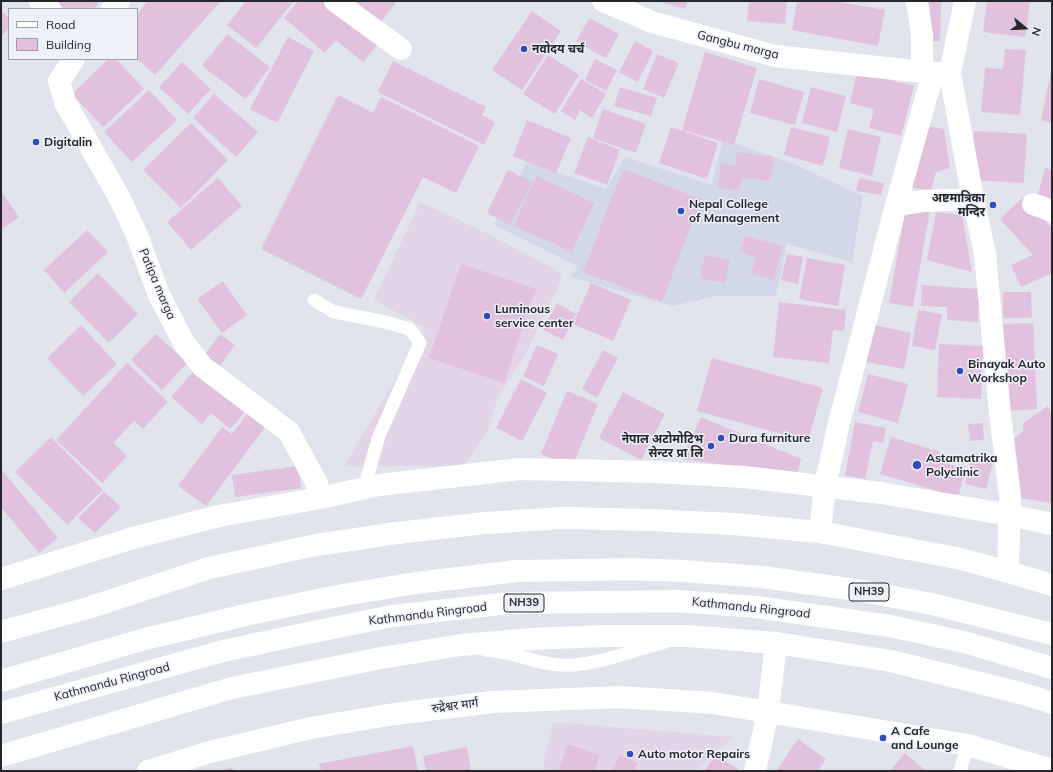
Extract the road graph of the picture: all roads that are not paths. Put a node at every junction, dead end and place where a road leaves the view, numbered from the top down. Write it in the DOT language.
graph roads {
  1 [pos="40,1"];
  2 [pos="335,1"];
  3 [pos="603,1"];
  4 [pos="917,1"];
  5 [pos="965,1"];
  6 [pos="49,8"];
  7 [pos="401,49"];
  8 [pos="73,60"];
  9 [pos="935,73"];
  10 [pos="973,199"];
  11 [pos="896,205"];
  12 [pos="314,300"];
  13 [pos="825,486"];
  14 [pos="364,488"];
  15 [pos="320,498"];
  16 [pos="1009,515"];
  17 [pos="1052,524"];
  18 [pos="820,532"];
  19 [pos="1008,572"];
  20 [pos="1,579"];
  21 [pos="1052,585"];
  22 [pos="1,632"];
  23 [pos="1052,634"];
  24 [pos="688,636"];
  25 [pos="776,643"];
  26 [pos="461,645"];
  27 [pos="1052,668"];
  28 [pos="1,682"];
  29 [pos="1052,703"];
  30 [pos="768,712"];
  31 [pos="1,713"];
  32 [pos="968,745"];
  33 [pos="1,756"];
  34 [pos="1052,770"];
  35 [pos="148,771"];
  36 [pos="755,771"];
  37 [pos="960,771"];
  1 -- 6 [label="main road"];
  2 -- 7 [label="main road"];
  3 -- 9 [label="main road, Gangbu marga"];
  4 -- 9 [label="main road"];
  5 -- 9 [label="main road"];
  8 -- 15 [label="main road, Patipa marga"];
  9 -- 10 [label="main road"];
  9 -- 11 [label="main road"];
  10 -- 11 [label="main road"];
  10 -- 16 [label="main road"];
  11 -- 13 [label="main road"];
  12 -- 14 [label="lane"];
  13 -- 14 [label="main road"];
  13 -- 16 [label="main road"];
  13 -- 18 [label="main road"];
  14 -- 15 [label="main road"];
  15 -- 20 [label="main road"];
  16 -- 17 [label="main road"];
  16 -- 19 [label="main road"];
  18 -- 19 [label="main road"];
  18 -- 22 [label="main road"];
  19 -- 21 [label="main road"];
  23 -- 28 [label="main road, NH39"];
  24 -- 25 [label="main road"];
  24 -- 26 [label="main road"];
  24 -- 26 [label="lane"];
  25 -- 29 [label="main road"];
  25 -- 30 [label="main road"];
  26 -- 33 [label="main road"];
  27 -- 31 [label="main road, Kathmandu Ringroad / NH39"];
  30 -- 32 [label="main road, रुद्रेश्वर मार्ग"];
  30 -- 35 [label="main road, रुद्रेश्वर मार्ग"];
  30 -- 36 [label="main road"];
  32 -- 34 [label="main road, रुद्रेश्वर मार्ग"];
  32 -- 37 [label="lane"];
}
